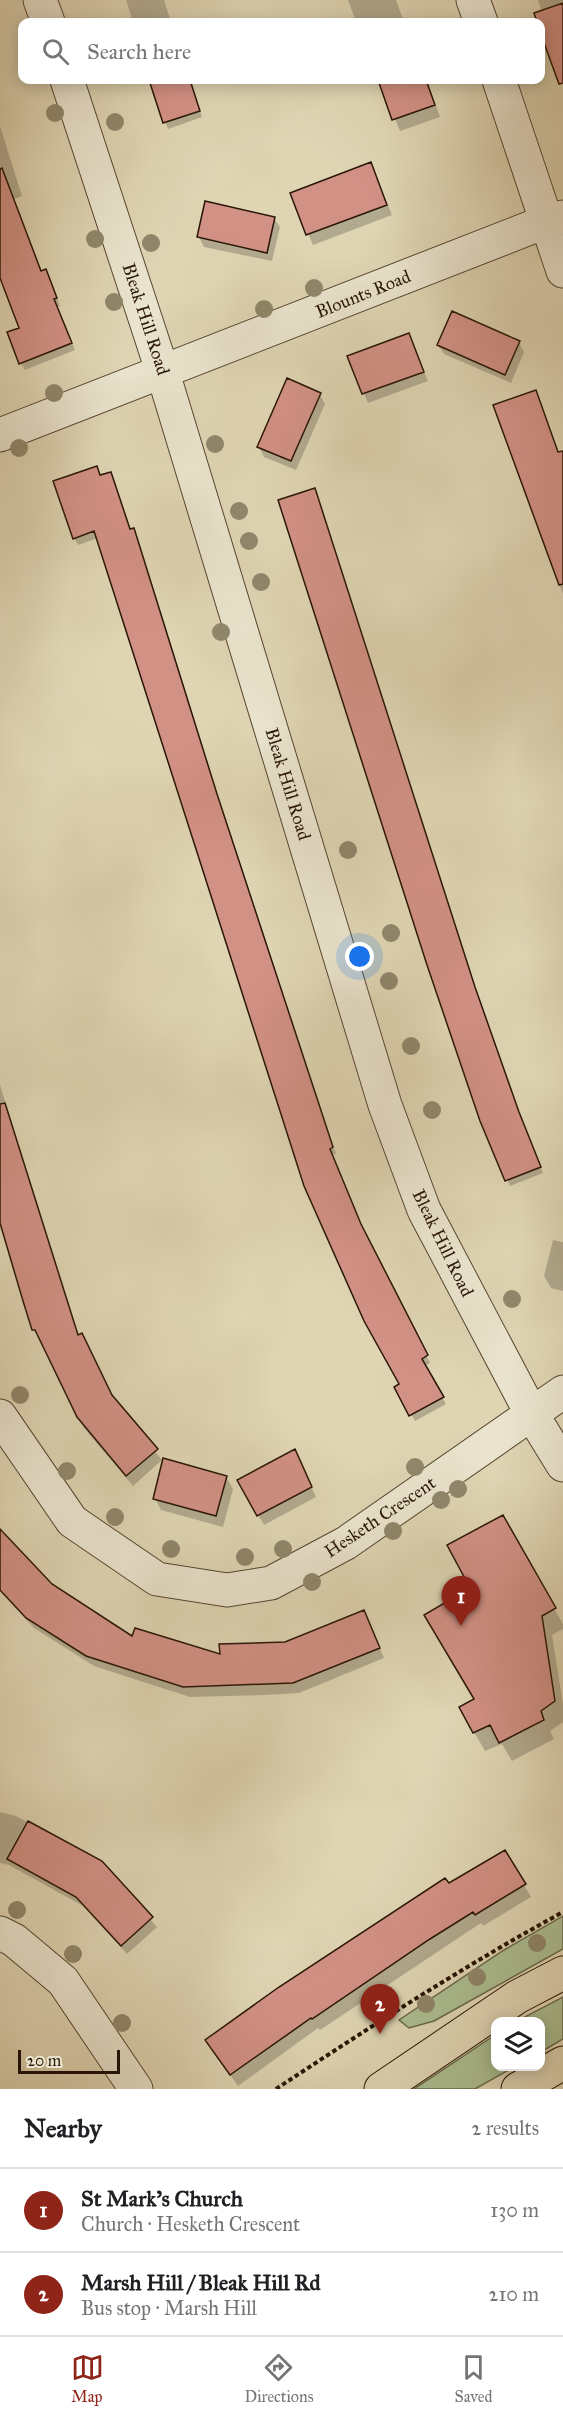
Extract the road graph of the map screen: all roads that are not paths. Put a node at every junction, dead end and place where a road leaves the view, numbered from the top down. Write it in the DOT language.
graph roads {
  1 [pos="40,0"];
  2 [pos="473,0"];
  3 [pos="47,18"];
  4 [pos="480,18"];
  5 [pos="68,84"];
  6 [pos="501,84"];
  7 [pos="554,220"];
  8 [pos="563,271"];
  9 [pos="163,373"];
  10 [pos="0,435"];
  11 [pos="563,1392"];
  12 [pos="531,1413"];
  13 [pos="0,1416"];
  14 [pos="563,1465"];
  15 [pos="0,1933"];
  16 [pos="563,1973"];
  17 [pos="563,2063"];
  18 [pos="135,2089"];
  19 [pos="381,2089"];
  20 [pos="518,2089"];
  1 -- 3 [label="street"];
  2 -- 4 [label="street"];
  5 -- 9 [label="street, Bleak Hill Road"];
  6 -- 7 [label="street"];
  7 -- 8 [label="street"];
  7 -- 9 [label="street, Blounts Road"];
  9 -- 10 [label="street"];
  9 -- 12 [label="street, Bleak Hill Road"];
  11 -- 12 [label="street, Hesketh Crescent"];
  12 -- 13 [label="street, Hesketh Crescent"];
  12 -- 14 [label="street, Bleak Hill Road"];
  15 -- 18 [label="street"];
  16 -- 19 [label="main road"];
  17 -- 20 [label="main road"];
}
